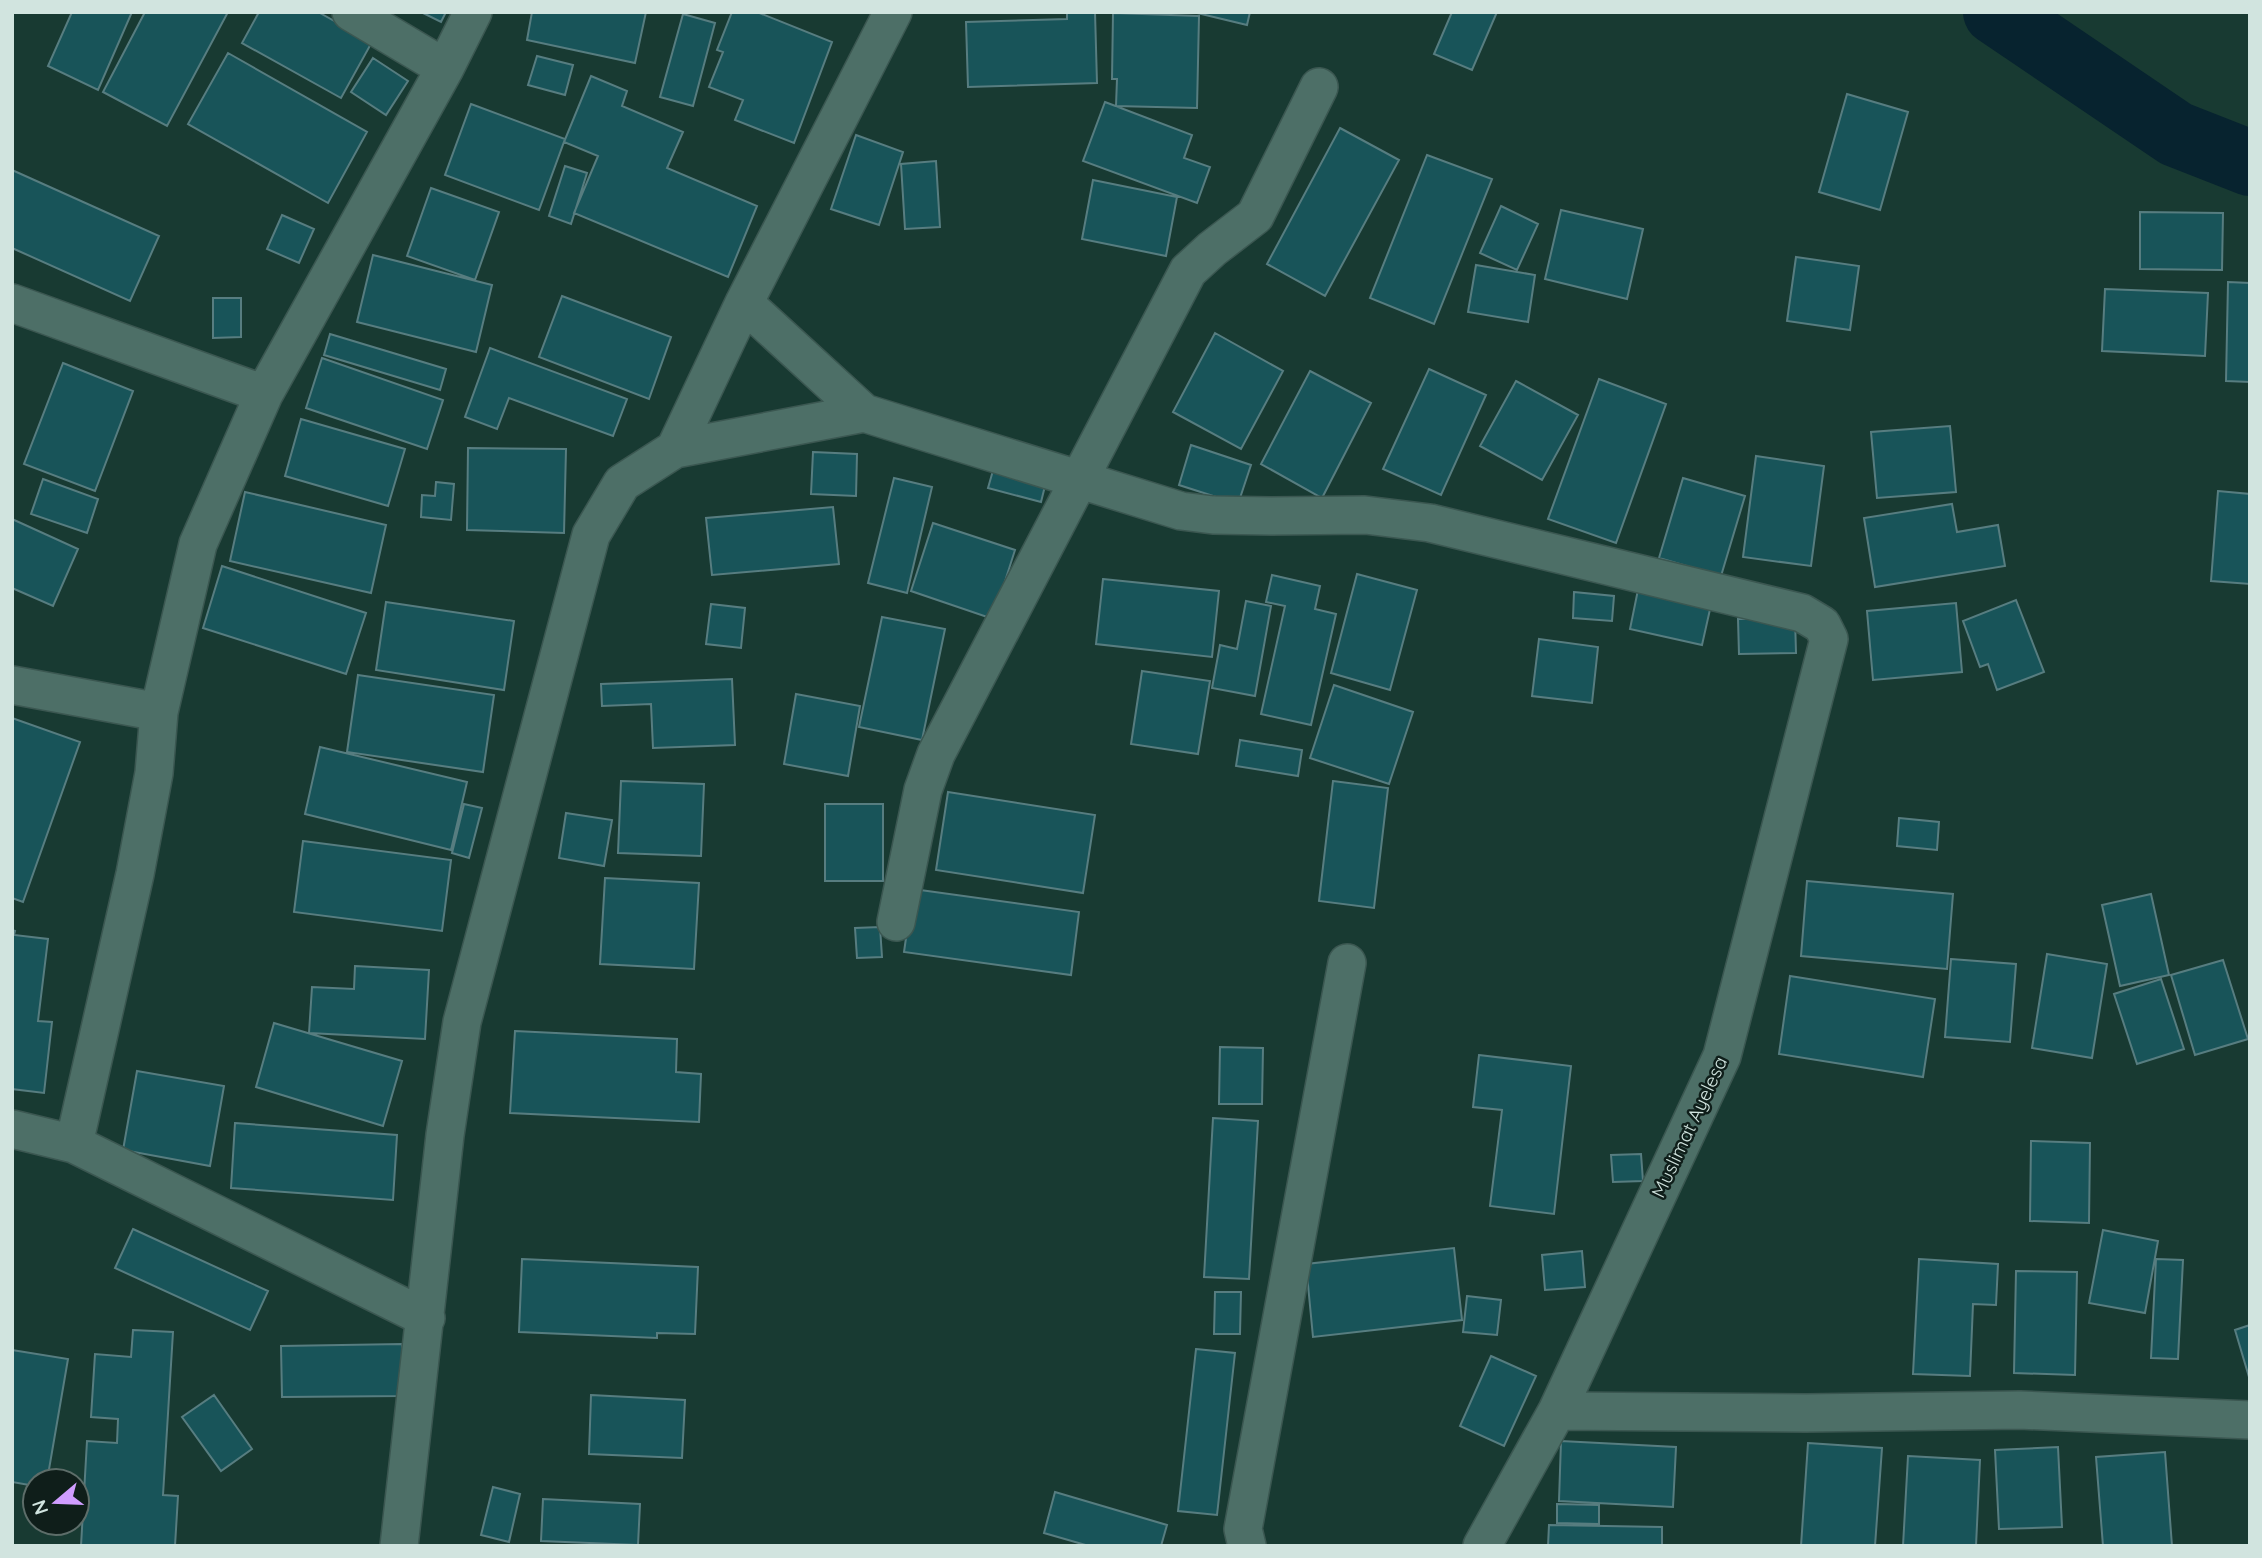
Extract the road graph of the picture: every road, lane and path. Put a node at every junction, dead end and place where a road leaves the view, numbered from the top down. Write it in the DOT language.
graph roads {
  1 [pos="351,12"];
  2 [pos="473,12"];
  3 [pos="893,12"];
  4 [pos="445,68"];
  5 [pos="1319,87"];
  6 [pos="12,303"];
  7 [pos="744,303"];
  8 [pos="264,394"];
  9 [pos="864,413"];
  10 [pos="675,449"];
  11 [pos="1080,479"];
  12 [pos="12,685"];
  13 [pos="159,712"];
  14 [pos="896,922"];
  15 [pos="1348,963"];
  16 [pos="12,1129"];
  17 [pos="74,1144"];
  18 [pos="426,1318"];
  19 [pos="1557,1412"];
  20 [pos="2250,1420"];
  21 [pos="400,1546"];
  22 [pos="1247,1546"];
  23 [pos="1482,1546"];
  1 -- 4 [label="street"];
  2 -- 4 [label="street"];
  3 -- 7 [label="street"];
  4 -- 8 [label="street"];
  5 -- 11 [label="street"];
  6 -- 8 [label="street"];
  7 -- 9 [label="street"];
  7 -- 10 [label="street"];
  8 -- 13 [label="street"];
  9 -- 10 [label="street"];
  9 -- 11 [label="street"];
  10 -- 18 [label="street"];
  11 -- 14 [label="street"];
  11 -- 19 [label="street, Muslimat Ayelesa"];
  12 -- 13 [label="street"];
  13 -- 17 [label="street"];
  15 -- 22 [label="street"];
  16 -- 17 [label="street"];
  17 -- 18 [label="street"];
  18 -- 21 [label="street"];
  19 -- 20 [label="street"];
  19 -- 23 [label="street, Muslimat Ayelesa"];
}
